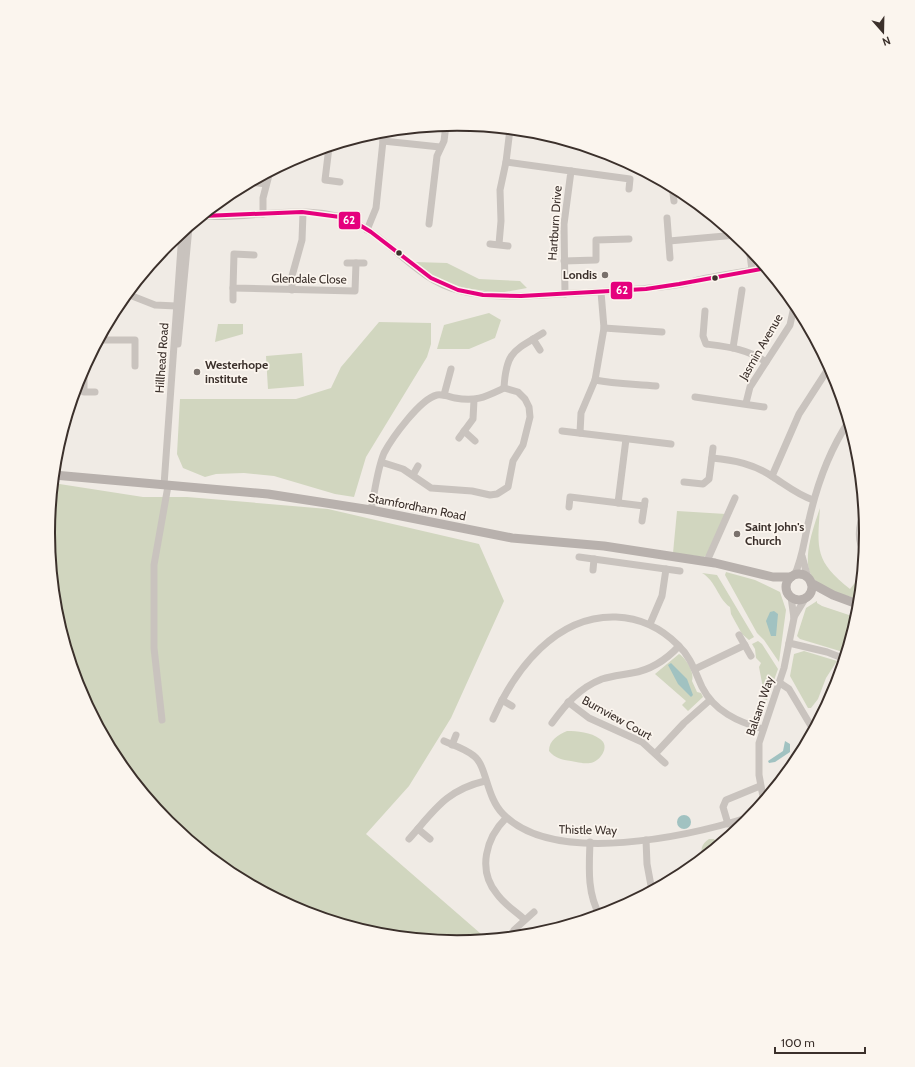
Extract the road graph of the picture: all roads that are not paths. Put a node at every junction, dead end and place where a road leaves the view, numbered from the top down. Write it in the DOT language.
graph roads {
  1 [pos="445,131"];
  2 [pos="509,134"];
  3 [pos="383,140"];
  4 [pos="440,147"];
  5 [pos="328,152"];
  6 [pos="506,162"];
  7 [pos="571,171"];
  8 [pos="268,179"];
  9 [pos="340,182"];
  10 [pos="260,183"];
  11 [pos="266,184"];
  12 [pos="629,189"];
  13 [pos="673,194"];
  14 [pos="674,201"];
  15 [pos="303,213"];
  16 [pos="263,214"];
  17 [pos="210,216"];
  18 [pos="667,218"];
  19 [pos="429,224"];
  20 [pos="367,230"];
  21 [pos="188,234"];
  22 [pos="728,236"];
  23 [pos="183,239"];
  24 [pos="629,239"];
  25 [pos="181,241"];
  26 [pos="669,241"];
  27 [pos="490,244"];
  28 [pos="499,244"];
  29 [pos="181,245"];
  30 [pos="508,246"];
  31 [pos="254,255"];
  32 [pos="670,258"];
  33 [pos="750,258"];
  34 [pos="564,261"];
  35 [pos="347,263"];
  36 [pos="356,263"];
  37 [pos="364,263"];
  38 [pos="761,269"];
  39 [pos="752,270"];
  40 [pos="233,288"];
  41 [pos="292,290"];
  42 [pos="742,290"];
  43 [pos="601,292"];
  44 [pos="565,294"];
  45 [pos="132,296"];
  46 [pos="233,300"];
  47 [pos="183,301"];
  48 [pos="176,306"];
  49 [pos="705,311"];
  50 [pos="793,311"];
  51 [pos="182,312"];
  52 [pos="604,328"];
  53 [pos="662,332"];
  54 [pos="543,333"];
  55 [pos="533,339"];
  56 [pos="105,340"];
  57 [pos="734,348"];
  58 [pos="540,350"];
  59 [pos="766,362"];
  60 [pos="135,366"];
  61 [pos="451,369"];
  62 [pos="826,372"];
  63 [pos="595,380"];
  64 [pos="84,384"];
  65 [pos="656,386"];
  66 [pos="504,388"];
  67 [pos="95,392"];
  68 [pos="444,395"];
  69 [pos="696,397"];
  70 [pos="474,400"];
  71 [pos="746,403"];
  72 [pos="764,407"];
  73 [pos="845,427"];
  74 [pos="562,430"];
  75 [pos="464,431"];
  76 [pos="580,433"];
  77 [pos="459,438"];
  78 [pos="626,439"];
  79 [pos="475,441"];
  80 [pos="167,444"];
  81 [pos="671,444"];
  82 [pos="713,448"];
  83 [pos="712,458"];
  84 [pos="381,462"];
  85 [pos="418,466"];
  86 [pos="59,475"];
  87 [pos="413,475"];
  88 [pos="772,476"];
  89 [pos="684,482"];
  90 [pos="166,486"];
  91 [pos="735,498"];
  92 [pos="813,500"];
  93 [pos="618,503"];
  94 [pos="569,507"];
  95 [pos="371,510"];
  96 [pos="642,521"];
  97 [pos="802,556"];
  98 [pos="579,557"];
  99 [pos="594,559"];
  100 [pos="707,561"];
  101 [pos="666,569"];
  102 [pos="593,570"];
  103 [pos="680,571"];
  104 [pos="773,576"];
  105 [pos="793,576"];
  106 [pos="810,580"];
  107 [pos="789,593"];
  108 [pos="833,595"];
  109 [pos="807,598"];
  110 [pos="854,603"];
  111 [pos="794,618"];
  112 [pos="650,624"];
  113 [pos="739,635"];
  114 [pos="789,643"];
  115 [pos="745,645"];
  116 [pos="679,646"];
  117 [pos="751,656"];
  118 [pos="841,657"];
  119 [pos="695,669"];
  120 [pos="780,683"];
  121 [pos="502,700"];
  122 [pos="710,700"];
  123 [pos="568,702"];
  124 [pos="512,706"];
  125 [pos="493,718"];
  126 [pos="162,720"];
  127 [pos="552,723"];
  128 [pos="811,726"];
  129 [pos="763,729"];
  130 [pos="456,735"];
  131 [pos="444,741"];
  132 [pos="452,745"];
  133 [pos="656,754"];
  134 [pos="665,763"];
  135 [pos="485,781"];
  136 [pos="760,786"];
  137 [pos="763,796"];
  138 [pos="506,818"];
  139 [pos="740,820"];
  140 [pos="728,824"];
  141 [pos="418,828"];
  142 [pos="409,839"];
  143 [pos="430,839"];
  144 [pos="646,840"];
  145 [pos="590,842"];
  146 [pos="651,886"];
  147 [pos="597,911"];
  148 [pos="534,912"];
  149 [pos="524,920"];
  150 [pos="514,930"];
  1 -- 4 [label="street"];
  2 -- 6 [label="street"];
  3 -- 4 [label="street"];
  3 -- 20 [label="street"];
  4 -- 19 [label="street"];
  5 -- 9 [label="street"];
  6 -- 7 [label="street, Hartburn Drive"];
  6 -- 28 [label="street"];
  7 -- 12 [label="street"];
  7 -- 34 [label="street, Hartburn Drive"];
  8 -- 11 [label="street"];
  10 -- 11 [label="street"];
  11 -- 16 [label="street"];
  13 -- 14 [label="street"];
  15 -- 16 [label="street"];
  15 -- 20 [label="street"];
  15 -- 41 [label="street"];
  16 -- 17 [label="street"];
  18 -- 26 [label="street"];
  20 -- 44 [label="street"];
  21 -- 47 [label="street"];
  22 -- 26 [label="street"];
  23 -- 29 [label="street"];
  24 -- 34 [label="street"];
  25 -- 29 [label="street, Hillhead Road"];
  26 -- 32 [label="street"];
  27 -- 28 [label="street"];
  28 -- 30 [label="street"];
  29 -- 48 [label="street, Hillhead Road"];
  31 -- 40 [label="street"];
  33 -- 39 [label="street"];
  34 -- 44 [label="street, Hartburn Drive"];
  35 -- 36 [label="street, Glendale Close"];
  36 -- 37 [label="street, Glendale Close"];
  36 -- 41 [label="street, Glendale Close"];
  38 -- 39 [label="street"];
  39 -- 43 [label="street"];
  40 -- 41 [label="street, Glendale Close"];
  40 -- 46 [label="street"];
  42 -- 57 [label="street"];
  43 -- 44 [label="street"];
  43 -- 52 [label="street"];
  45 -- 48 [label="street"];
  47 -- 48 [label="street"];
  47 -- 51 [label="street"];
  48 -- 51 [label="street"];
  48 -- 80 [label="street, Hillhead Road"];
  49 -- 57 [label="street"];
  50 -- 59 [label="street, Jasmin Avenue"];
  51 -- 80 [label="street"];
  52 -- 53 [label="street"];
  52 -- 63 [label="street"];
  54 -- 55 [label="street"];
  55 -- 58 [label="street"];
  55 -- 66 [label="street"];
  56 -- 60 [label="street"];
  57 -- 59 [label="street"];
  59 -- 71 [label="street, Jasmin Avenue"];
  61 -- 68 [label="street"];
  62 -- 88 [label="street"];
  63 -- 65 [label="street"];
  63 -- 76 [label="street"];
  64 -- 67 [label="street"];
  66 -- 70 [label="street"];
  66 -- 87 [label="street"];
  68 -- 70 [label="street"];
  68 -- 84 [label="street"];
  69 -- 71 [label="street"];
  70 -- 75 [label="street"];
  71 -- 72 [label="street"];
  73 -- 92 [label="street"];
  74 -- 76 [label="street"];
  75 -- 77 [label="street"];
  75 -- 79 [label="street"];
  76 -- 78 [label="street"];
  78 -- 81 [label="street"];
  78 -- 93 [label="street"];
  80 -- 90 [label="street, Hillhead Road"];
  82 -- 83 [label="street"];
  83 -- 88 [label="street"];
  83 -- 89 [label="street"];
  84 -- 87 [label="street"];
  84 -- 95 [label="street"];
  85 -- 87 [label="street"];
  86 -- 90 [label="main road, Stamfordham Road"];
  88 -- 92 [label="street"];
  90 -- 95 [label="main road, Stamfordham Road"];
  90 -- 126 [label="street, Hillhead Road"];
  91 -- 100 [label="street"];
  92 -- 97 [label="street"];
  93 -- 94 [label="street"];
  93 -- 96 [label="street"];
  95 -- 100 [label="main road, Stamfordham Road"];
  97 -- 105 [label="street"];
  97 -- 106 [label="street"];
  98 -- 99 [label="street"];
  99 -- 101 [label="street"];
  99 -- 102 [label="street"];
  100 -- 104 [label="main road, Stamfordham Road"];
  101 -- 103 [label="street"];
  101 -- 112 [label="street"];
  104 -- 105 [label="main road, Stamfordham Road"];
  104 -- 107 [label="main road"];
  105 -- 106 [label="main road"];
  105 -- 107 [label="main road"];
  106 -- 108 [label="main road"];
  106 -- 109 [label="main road"];
  107 -- 109 [label="main road"];
  107 -- 111 [label="street, Balsam Way"];
  108 -- 109 [label="main road"];
  108 -- 110 [label="main road"];
  109 -- 111 [label="street, Balsam Way"];
  111 -- 114 [label="street, Balsam Way"];
  112 -- 116 [label="street"];
  112 -- 121 [label="street"];
  113 -- 115 [label="street"];
  114 -- 118 [label="street"];
  114 -- 120 [label="street, Balsam Way"];
  115 -- 117 [label="street"];
  115 -- 119 [label="street"];
  116 -- 119 [label="street"];
  116 -- 123 [label="street"];
  119 -- 122 [label="street"];
  120 -- 128 [label="street"];
  120 -- 129 [label="street, Balsam Way"];
  121 -- 124 [label="street"];
  121 -- 125 [label="street"];
  122 -- 129 [label="street"];
  122 -- 133 [label="street, Burnview Court"];
  123 -- 127 [label="street"];
  123 -- 133 [label="street, Burnview Court"];
  129 -- 136 [label="street, Balsam Way"];
  130 -- 132 [label="street"];
  131 -- 132 [label="street, Thistle Way"];
  132 -- 135 [label="street, Thistle Way"];
  133 -- 134 [label="street, Burnview Court"];
  135 -- 138 [label="street, Thistle Way"];
  135 -- 141 [label="street"];
  136 -- 137 [label="street, Balsam Way"];
  136 -- 140 [label="street"];
  138 -- 145 [label="street, Thistle Way"];
  138 -- 149 [label="street"];
  139 -- 140 [label="street, Thistle Way"];
  140 -- 144 [label="street, Thistle Way"];
  141 -- 142 [label="street"];
  141 -- 143 [label="street"];
  144 -- 145 [label="street, Thistle Way"];
  144 -- 146 [label="street"];
  145 -- 147 [label="street"];
  148 -- 149 [label="street"];
  149 -- 150 [label="street"];
}
